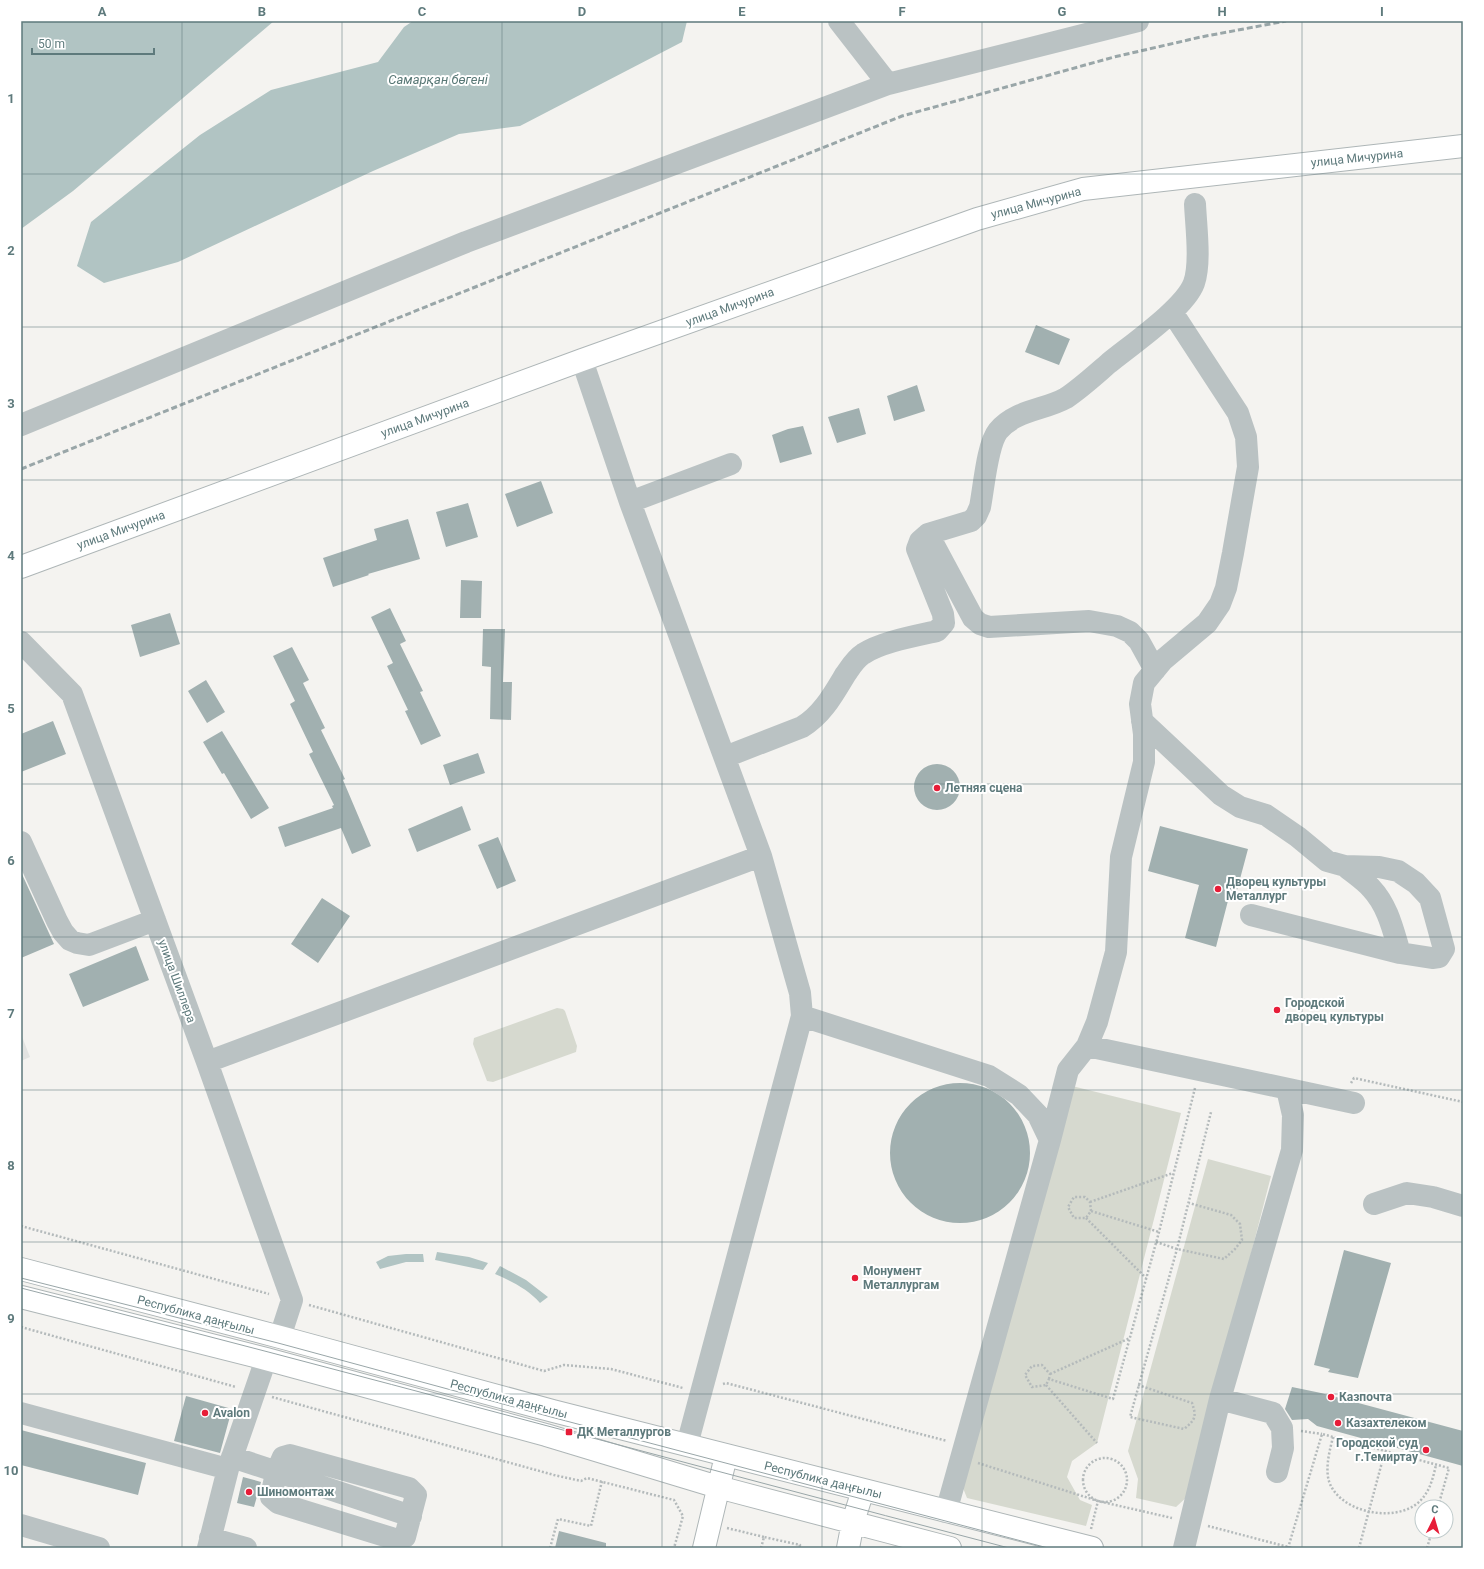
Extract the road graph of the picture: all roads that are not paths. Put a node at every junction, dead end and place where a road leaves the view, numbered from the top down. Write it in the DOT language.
graph roads {
  1 [pos="838,21"];
  2 [pos="1138,21"];
  3 [pos="888,84"];
  4 [pos="1463,146"];
  5 [pos="1195,204"];
  6 [pos="1172,312"];
  7 [pos="582,360"];
  8 [pos="21,425"];
  9 [pos="731,464"];
  10 [pos="630,502"];
  11 [pos="928,534"];
  12 [pos="21,567"];
  13 [pos="21,642"];
  14 [pos="1155,670"];
  15 [pos="1142,720"];
  16 [pos="725,757"];
  17 [pos="21,842"];
  18 [pos="761,856"];
  19 [pos="1345,866"];
  20 [pos="1250,915"];
  21 [pos="155,920"];
  22 [pos="1400,953"];
  23 [pos="802,1016"];
  24 [pos="1087,1046"];
  25 [pos="207,1062"];
  26 [pos="1287,1089"];
  27 [pos="1347,1102"];
  28 [pos="1050,1140"];
  29 [pos="1374,1204"];
  30 [pos="1463,1206"];
  31 [pos="21,1269"];
  32 [pos="21,1297"];
  33 [pos="280,1337"];
  34 [pos="266,1359"];
  35 [pos="1220,1399"];
  36 [pos="21,1413"];
  37 [pos="686,1445"];
  38 [pos="726,1456"];
  39 [pos="230,1463"];
  40 [pos="1277,1472"];
  41 [pos="276,1473"];
  42 [pos="718,1487"];
  43 [pos="863,1490"];
  44 [pos="946,1512"];
  45 [pos="853,1522"];
  46 [pos="21,1525"];
  47 [pos="209,1543"];
  48 [pos="1089,1547"];
  49 [pos="99,1548"];
  50 [pos="246,1548"];
  51 [pos="704,1548"];
  52 [pos="848,1548"];
  53 [pos="950,1548"];
  54 [pos="1184,1548"];
  1 -- 3 [label="street"];
  2 -- 3 [label="street"];
  3 -- 8 [label="street"];
  4 -- 7 [label="main road, улица Мичурина"];
  5 -- 6 [label="street"];
  6 -- 11 [label="street"];
  6 -- 14 [label="street"];
  7 -- 10 [label="street"];
  7 -- 12 [label="main road, улица Мичурина"];
  9 -- 10 [label="street"];
  10 -- 16 [label="street"];
  11 -- 14 [label="street"];
  11 -- 16 [label="street"];
  13 -- 21 [label="street, улица Шиллера"];
  14 -- 15 [label="street"];
  15 -- 19 [label="street"];
  15 -- 24 [label="street"];
  16 -- 18 [label="street"];
  17 -- 21 [label="street"];
  18 -- 23 [label="street"];
  18 -- 25 [label="street"];
  19 -- 22 [label="street"];
  19 -- 22 [label="street"];
  20 -- 22 [label="street"];
  21 -- 25 [label="street, улица Шиллера"];
  23 -- 28 [label="street"];
  23 -- 37 [label="street"];
  24 -- 26 [label="street"];
  24 -- 28 [label="street"];
  25 -- 33 [label="street, улица Шиллера"];
  26 -- 27 [label="street"];
  26 -- 35 [label="street"];
  28 -- 44 [label="street"];
  29 -- 30 [label="street"];
  31 -- 33 [label="main road, Республика даңғылы"];
  32 -- 34 [label="main road, Республика даңғылы"];
  33 -- 37 [label="main road, Республика даңғылы"];
  34 -- 39 [label="street"];
  34 -- 42 [label="main road, Республика даңғылы"];
  35 -- 40 [label="street"];
  35 -- 54 [label="street"];
  36 -- 39 [label="street"];
  37 -- 38 [label="main road, Республика даңғылы"];
  38 -- 42 [label="main road"];
  38 -- 43 [label="main road, Республика даңғылы"];
  39 -- 41 [label="street"];
  39 -- 47 [label="street"];
  41 -- 41 [label="street"];
  42 -- 45 [label="main road, Республика даңғылы"];
  42 -- 51 [label="main road"];
  43 -- 44 [label="main road, Республика даңғылы"];
  43 -- 45 [label="main road"];
  44 -- 48 [label="main road, Республика даңғылы"];
  45 -- 52 [label="main road"];
  45 -- 53 [label="main road, Республика даңғылы"];
  46 -- 49 [label="street"];
  47 -- 50 [label="street"];
}
